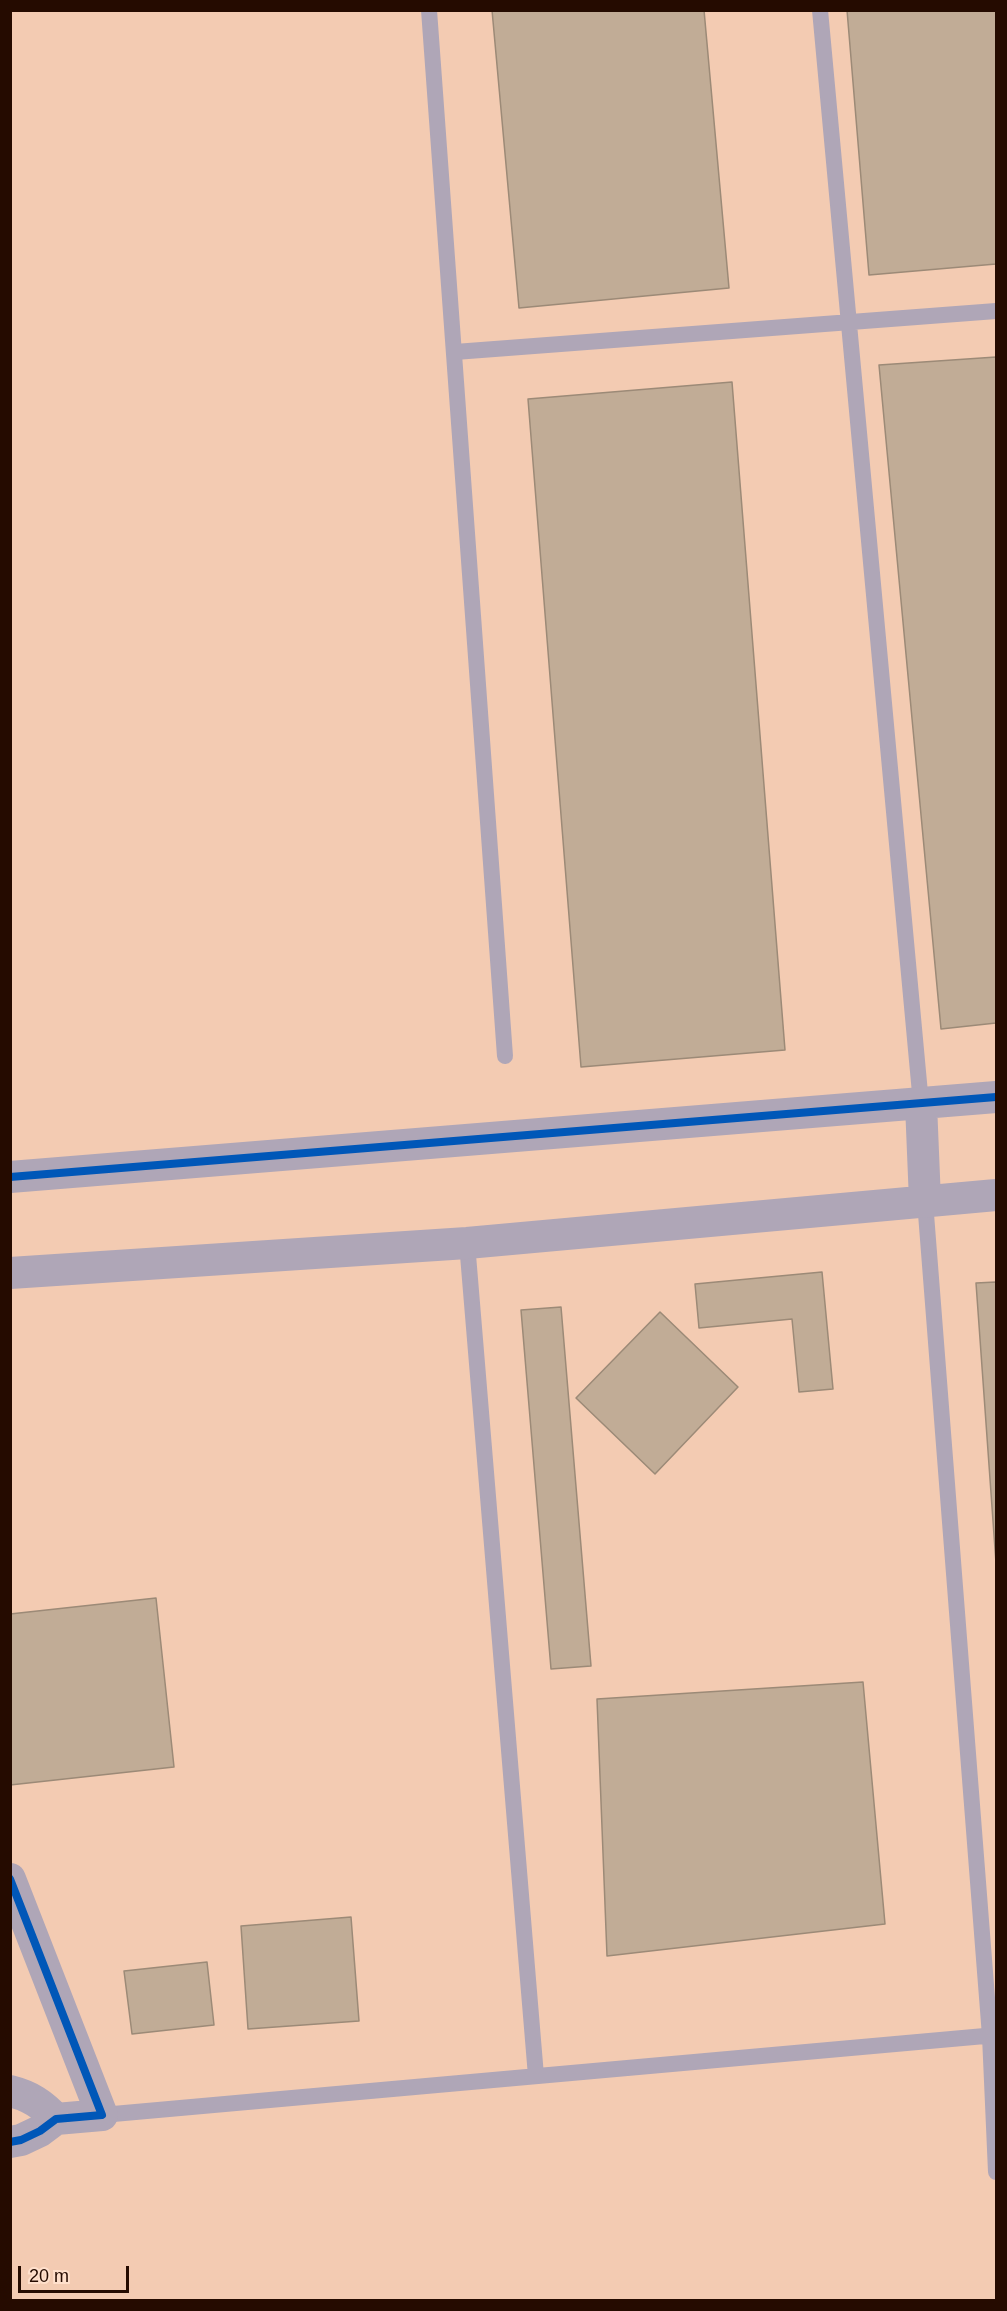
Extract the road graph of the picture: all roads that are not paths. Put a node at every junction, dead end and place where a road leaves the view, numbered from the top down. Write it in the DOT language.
graph roads {
  1 [pos="429,10"];
  2 [pos="820,10"];
  3 [pos="996,311"];
  4 [pos="849,323"];
  5 [pos="455,352"];
  6 [pos="505,1056"];
  7 [pos="996,1097"];
  8 [pos="921,1104"];
  9 [pos="10,1177"];
  10 [pos="996,1195"];
  11 [pos="925,1201"];
  12 [pos="467,1243"];
  13 [pos="10,1273"];
  14 [pos="10,1879"];
  15 [pos="993,2035"];
  16 [pos="536,2076"];
  17 [pos="10,2091"];
  18 [pos="102,2115"];
  19 [pos="56,2119"];
  20 [pos="10,2142"];
  21 [pos="996,2172"];
  1 -- 5 [label="lane"];
  2 -- 4 [label="lane"];
  3 -- 4 [label="lane"];
  4 -- 5 [label="lane"];
  4 -- 8 [label="lane"];
  5 -- 6 [label="lane"];
  7 -- 8 [label="street"];
  8 -- 9 [label="street"];
  8 -- 11 [label="street"];
  10 -- 11 [label="street"];
  11 -- 12 [label="street"];
  11 -- 15 [label="lane"];
  12 -- 13 [label="street"];
  12 -- 16 [label="lane"];
  14 -- 18 [label="street"];
  15 -- 16 [label="lane"];
  15 -- 21 [label="lane"];
  16 -- 18 [label="lane"];
  17 -- 19 [label="street"];
  18 -- 19 [label="street"];
  19 -- 20 [label="street"];
}
